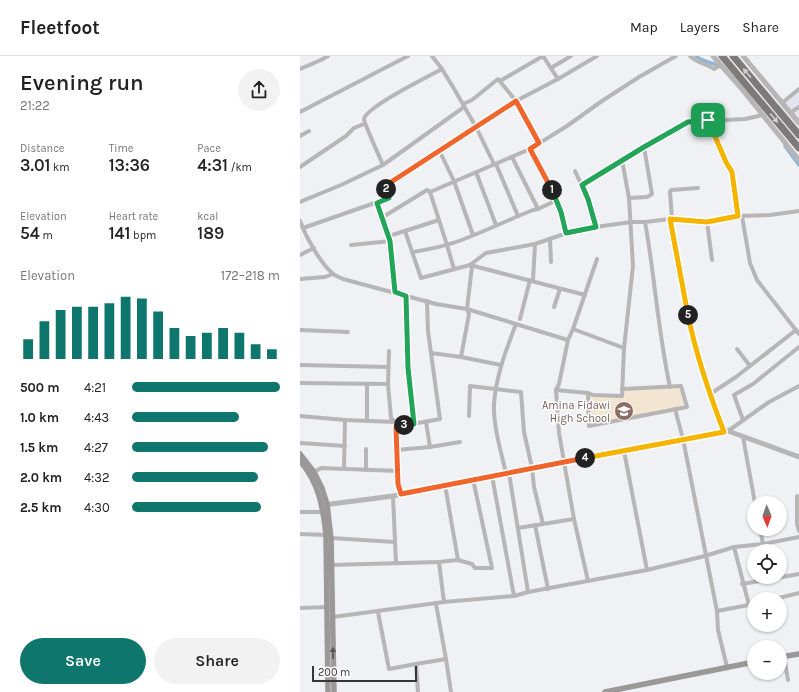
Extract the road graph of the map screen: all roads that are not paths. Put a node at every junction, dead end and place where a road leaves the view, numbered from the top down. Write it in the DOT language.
graph roads {
  1 [pos="328,56"];
  2 [pos="408,56"];
  3 [pos="543,56"];
  4 [pos="571,56"];
  5 [pos="597,56"];
  6 [pos="676,56"];
  7 [pos="690,56"];
  8 [pos="713,56"];
  9 [pos="722,56"];
  10 [pos="733,56"];
  11 [pos="743,56"];
  12 [pos="434,57"];
  13 [pos="718,66"];
  14 [pos="551,68"];
  15 [pos="300,69"];
  16 [pos="442,69"];
  17 [pos="558,79"];
  18 [pos="500,82"];
  19 [pos="799,89"];
  20 [pos="516,101"];
  21 [pos="782,103"];
  22 [pos="464,106"];
  23 [pos="799,106"];
  24 [pos="300,112"];
  25 [pos="790,113"];
  26 [pos="761,116"];
  27 [pos="708,120"];
  28 [pos="364,124"];
  29 [pos="799,124"];
  30 [pos="476,127"];
  31 [pos="309,131"];
  32 [pos="799,135"];
  33 [pos="300,136"];
  34 [pos="539,143"];
  35 [pos="644,147"];
  36 [pos="799,148"];
  37 [pos="530,149"];
  38 [pos="439,150"];
  39 [pos="512,158"];
  40 [pos="622,160"];
  41 [pos="799,160"];
  42 [pos="495,164"];
  43 [pos="383,165"];
  44 [pos="300,167"];
  45 [pos="575,171"];
  46 [pos="476,172"];
  47 [pos="454,181"];
  48 [pos="582,185"];
  49 [pos="698,188"];
  50 [pos="430,192"];
  51 [pos="628,198"];
  52 [pos="557,200"];
  53 [pos="300,202"];
  54 [pos="377,203"];
  55 [pos="538,209"];
  56 [pos="799,211"];
  57 [pos="518,216"];
  58 [pos="740,216"];
  59 [pos="383,217"];
  60 [pos="671,219"];
  61 [pos="439,220"];
  62 [pos="300,221"];
  63 [pos="631,222"];
  64 [pos="645,222"];
  65 [pos="707,222"];
  66 [pos="496,225"];
  67 [pos="596,227"];
  68 [pos="303,228"];
  69 [pos="405,231"];
  70 [pos="566,233"];
  71 [pos="473,235"];
  72 [pos="389,236"];
  73 [pos="550,239"];
  74 [pos="390,241"];
  75 [pos="535,244"];
  76 [pos="351,245"];
  77 [pos="448,245"];
  78 [pos="314,248"];
  79 [pos="413,252"];
  80 [pos="300,255"];
  81 [pos="597,259"];
  82 [pos="712,260"];
  83 [pos="551,262"];
  84 [pos="471,265"];
  85 [pos="454,269"];
  86 [pos="333,274"];
  87 [pos="300,279"];
  88 [pos="532,280"];
  89 [pos="560,289"];
  90 [pos="395,292"];
  91 [pos="585,295"];
  92 [pos="406,296"];
  93 [pos="427,301"];
  94 [pos="554,307"];
  95 [pos="467,309"];
  96 [pos="520,319"];
  97 [pos="516,324"];
  98 [pos="573,329"];
  99 [pos="300,330"];
  100 [pos="796,330"];
  101 [pos="348,332"];
  102 [pos="799,334"];
  103 [pos="568,340"];
  104 [pos="799,347"];
  105 [pos="624,348"];
  106 [pos="737,349"];
  107 [pos="389,351"];
  108 [pos="431,352"];
  109 [pos="461,357"];
  110 [pos="501,365"];
  111 [pos="300,366"];
  112 [pos="750,366"];
  113 [pos="388,367"];
  114 [pos="300,383"];
  115 [pos="367,384"];
  116 [pos="388,384"];
  117 [pos="799,386"];
  118 [pos="670,387"];
  119 [pos="496,389"];
  120 [pos="622,389"];
  121 [pos="556,390"];
  122 [pos="588,393"];
  123 [pos="710,394"];
  124 [pos="675,409"];
  125 [pos="300,416"];
  126 [pos="469,416"];
  127 [pos="345,420"];
  128 [pos="743,420"];
  129 [pos="367,421"];
  130 [pos="426,422"];
  131 [pos="395,424"];
  132 [pos="414,424"];
  133 [pos="726,431"];
  134 [pos="743,437"];
  135 [pos="683,439"];
  136 [pos="460,442"];
  137 [pos="300,443"];
  138 [pos="344,446"];
  139 [pos="430,447"];
  140 [pos="366,449"];
  141 [pos="396,450"];
  142 [pos="624,451"];
  143 [pos="300,454"];
  144 [pos="799,458"];
  145 [pos="564,462"];
  146 [pos="301,464"];
  147 [pos="344,468"];
  148 [pos="532,468"];
  149 [pos="366,470"];
  150 [pos="398,471"];
  151 [pos="314,472"];
  152 [pos="508,473"];
  153 [pos="492,476"];
  154 [pos="473,479"];
  155 [pos="445,485"];
  156 [pos="401,494"];
  157 [pos="393,496"];
  158 [pos="754,496"];
  159 [pos="797,496"];
  160 [pos="325,505"];
  161 [pos="300,512"];
  162 [pos="323,512"];
  163 [pos="574,519"];
  164 [pos="543,524"];
  165 [pos="535,525"];
  166 [pos="518,528"];
  167 [pos="799,531"];
  168 [pos="300,534"];
  169 [pos="328,536"];
  170 [pos="761,536"];
  171 [pos="799,537"];
  172 [pos="395,542"];
  173 [pos="763,544"];
  174 [pos="747,546"];
  175 [pos="734,547"];
  176 [pos="705,556"];
  177 [pos="458,560"];
  178 [pos="439,562"];
  179 [pos="396,563"];
  180 [pos="331,565"];
  181 [pos="647,570"];
  182 [pos="799,574"];
  183 [pos="588,581"];
  184 [pos="742,584"];
  185 [pos="548,589"];
  186 [pos="528,592"];
  187 [pos="799,593"];
  188 [pos="514,596"];
  189 [pos="787,596"];
  190 [pos="444,602"];
  191 [pos="747,602"];
  192 [pos="436,604"];
  193 [pos="747,605"];
  194 [pos="326,607"];
  195 [pos="300,608"];
  196 [pos="716,611"];
  197 [pos="378,612"];
  198 [pos="333,617"];
  199 [pos="799,654"];
  200 [pos="787,656"];
  201 [pos="446,659"];
  202 [pos="747,663"];
  203 [pos="416,664"];
  204 [pos="727,667"];
  205 [pos="787,676"];
  206 [pos="788,680"];
  207 [pos="328,692"];
  208 [pos="334,692"];
  209 [pos="418,692"];
  210 [pos="451,692"];
  211 [pos="605,692"];
  1 -- 15 [label="street"];
  2 -- 24 [label="street"];
  3 -- 14 [label="street"];
  3 -- 18 [label="street"];
  4 -- 14 [label="street"];
  5 -- 17 [label="street"];
  6 -- 34 [label="street"];
  7 -- 13 [label="street"];
  8 -- 13 [label="street"];
  9 -- 36 [label="highway, one-way"];
  32 -- 10 [label="highway, one-way"];
  11 -- 21 [label="street"];
  12 -- 16 [label="street"];
  13 -- 26 [label="street"];
  14 -- 17 [label="street"];
  16 -- 22 [label="street"];
  16 -- 28 [label="street"];
  17 -- 20 [label="street"];
  18 -- 20 [label="street"];
  18 -- 22 [label="street"];
  19 -- 21 [label="street"];
  20 -- 30 [label="street"];
  20 -- 34 [label="street"];
  21 -- 25 [label="street"];
  22 -- 30 [label="street"];
  22 -- 43 [label="street"];
  23 -- 25 [label="street"];
  25 -- 29 [label="street"];
  26 -- 27 [label="street"];
  26 -- 41 [label="street"];
  27 -- 35 [label="street"];
  27 -- 58 [label="street"];
  28 -- 43 [label="street"];
  28 -- 44 [label="street"];
  30 -- 38 [label="street"];
  30 -- 42 [label="street"];
  31 -- 33 [label="street"];
  34 -- 37 [label="street"];
  35 -- 40 [label="street"];
  35 -- 51 [label="street"];
  37 -- 39 [label="street"];
  37 -- 52 [label="street"];
  38 -- 47 [label="street"];
  38 -- 54 [label="street"];
  39 -- 42 [label="street"];
  39 -- 55 [label="street"];
  40 -- 48 [label="street"];
  40 -- 51 [label="street"];
  42 -- 46 [label="street"];
  42 -- 57 [label="street"];
  43 -- 53 [label="street"];
  45 -- 48 [label="street"];
  46 -- 47 [label="street"];
  46 -- 66 [label="street"];
  47 -- 50 [label="street"];
  47 -- 71 [label="street"];
  48 -- 67 [label="street"];
  49 -- 60 [label="street"];
  50 -- 59 [label="street"];
  50 -- 61 [label="street"];
  51 -- 63 [label="street"];
  52 -- 55 [label="street"];
  52 -- 70 [label="street"];
  54 -- 59 [label="street"];
  54 -- 68 [label="street"];
  55 -- 57 [label="street"];
  56 -- 58 [label="street"];
  57 -- 66 [label="street"];
  58 -- 65 [label="street"];
  58 -- 100 [label="street"];
  59 -- 72 [label="street"];
  60 -- 64 [label="street"];
  60 -- 65 [label="street"];
  60 -- 123 [label="street"];
  61 -- 69 [label="street"];
  61 -- 77 [label="street"];
  62 -- 68 [label="street"];
  63 -- 64 [label="street"];
  63 -- 67 [label="street"];
  63 -- 105 [label="street"];
  64 -- 118 [label="street"];
  65 -- 82 [label="street"];
  66 -- 71 [label="street"];
  67 -- 70 [label="street"];
  68 -- 78 [label="street"];
  69 -- 72 [label="street"];
  69 -- 79 [label="street"];
  70 -- 73 [label="street"];
  71 -- 77 [label="street"];
  72 -- 74 [label="street"];
  73 -- 75 [label="street"];
  73 -- 83 [label="street"];
  74 -- 76 [label="street"];
  74 -- 90 [label="street"];
  75 -- 84 [label="street"];
  75 -- 88 [label="street"];
  77 -- 79 [label="street"];
  77 -- 85 [label="street"];
  78 -- 80 [label="street"];
  78 -- 86 [label="street"];
  79 -- 85 [label="street"];
  81 -- 91 [label="street"];
  84 -- 85 [label="street"];
  84 -- 88 [label="street"];
  84 -- 95 [label="street"];
  86 -- 87 [label="street"];
  86 -- 90 [label="street"];
  88 -- 89 [label="street"];
  88 -- 96 [label="street"];
  89 -- 91 [label="street"];
  89 -- 94 [label="street"];
  90 -- 92 [label="street"];
  91 -- 98 [label="street"];
  92 -- 93 [label="street"];
  92 -- 132 [label="street"];
  93 -- 95 [label="street"];
  93 -- 108 [label="street"];
  95 -- 97 [label="street"];
  95 -- 109 [label="street"];
  97 -- 103 [label="street"];
  97 -- 110 [label="street"];
  98 -- 103 [label="street"];
  98 -- 105 [label="street"];
  99 -- 101 [label="street"];
  100 -- 102 [label="street"];
  100 -- 112 [label="street"];
  103 -- 121 [label="street"];
  104 -- 128 [label="street"];
  105 -- 120 [label="street"];
  106 -- 112 [label="street"];
  107 -- 113 [label="street"];
  108 -- 109 [label="street"];
  108 -- 130 [label="street"];
  109 -- 110 [label="street"];
  110 -- 119 [label="street"];
  111 -- 113 [label="street"];
  112 -- 123 [label="street"];
  113 -- 116 [label="street"];
  114 -- 115 [label="street"];
  115 -- 116 [label="street"];
  115 -- 129 [label="street"];
  116 -- 131 [label="street"];
  117 -- 128 [label="street"];
  118 -- 120 [label="street"];
  118 -- 124 [label="street"];
  119 -- 126 [label="street"];
  119 -- 148 [label="street"];
  119 -- 152 [label="street"];
  120 -- 122 [label="street"];
  121 -- 122 [label="street"];
  121 -- 145 [label="street"];
  122 -- 124 [label="street"];
  123 -- 133 [label="street"];
  124 -- 135 [label="street"];
  125 -- 127 [label="street"];
  127 -- 129 [label="street"];
  127 -- 138 [label="street"];
  128 -- 133 [label="street"];
  129 -- 131 [label="street"];
  130 -- 132 [label="street"];
  130 -- 139 [label="street"];
  131 -- 132 [label="street"];
  131 -- 141 [label="street"];
  133 -- 134 [label="street"];
  133 -- 135 [label="street"];
  134 -- 144 [label="street"];
  134 -- 158 [label="street"];
  135 -- 142 [label="street"];
  135 -- 176 [label="street"];
  136 -- 139 [label="street"];
  137 -- 138 [label="street"];
  138 -- 147 [label="street"];
  139 -- 141 [label="street"];
  140 -- 149 [label="street"];
  141 -- 150 [label="street"];
  142 -- 145 [label="street"];
  142 -- 181 [label="street"];
  143 -- 151 [label="main road"];
  145 -- 148 [label="street"];
  145 -- 163 [label="street"];
  146 -- 160 [label="main road"];
  147 -- 149 [label="street"];
  147 -- 151 [label="street"];
  148 -- 152 [label="street"];
  148 -- 164 [label="street"];
  149 -- 150 [label="street"];
  150 -- 156 [label="street"];
  151 -- 160 [label="main road"];
  152 -- 153 [label="street"];
  152 -- 166 [label="street"];
  153 -- 154 [label="street"];
  153 -- 188 [label="street"];
  154 -- 155 [label="street"];
  154 -- 177 [label="street"];
  155 -- 156 [label="street"];
  155 -- 177 [label="street"];
  156 -- 157 [label="street"];
  157 -- 160 [label="street"];
  157 -- 172 [label="street"];
  159 -- 167 [label="street"];
  160 -- 162 [label="main road"];
  160 -- 169 [label="main road"];
  161 -- 162 [label="street"];
  162 -- 169 [label="main road"];
  163 -- 164 [label="street"];
  163 -- 183 [label="street"];
  164 -- 165 [label="street"];
  165 -- 166 [label="street"];
  165 -- 185 [label="street"];
  166 -- 186 [label="street"];
  168 -- 169 [label="street"];
  169 -- 172 [label="street"];
  169 -- 180 [label="main road"];
  169 -- 194 [label="main road"];
  170 -- 173 [label="street"];
  171 -- 173 [label="street"];
  172 -- 179 [label="street"];
  174 -- 175 [label="street"];
  175 -- 176 [label="street"];
  175 -- 184 [label="street"];
  176 -- 181 [label="street"];
  176 -- 196 [label="street"];
  177 -- 178 [label="street"];
  178 -- 179 [label="street"];
  178 -- 190 [label="street"];
  179 -- 180 [label="street"];
  180 -- 198 [label="main road"];
  181 -- 183 [label="street"];
  182 -- 184 [label="street"];
  183 -- 185 [label="street"];
  184 -- 191 [label="street"];
  185 -- 186 [label="street"];
  186 -- 188 [label="street"];
  187 -- 189 [label="street"];
  188 -- 190 [label="street"];
  190 -- 192 [label="street"];
  192 -- 197 [label="street"];
  192 -- 201 [label="street"];
  193 -- 196 [label="street"];
  194 -- 195 [label="street"];
  194 -- 207 [label="main road"];
  196 -- 204 [label="street"];
  197 -- 198 [label="street"];
  197 -- 203 [label="street"];
  208 -- 198 [label="main road, one-way"];
  199 -- 200 [label="main road"];
  201 -- 203 [label="street"];
  201 -- 210 [label="street"];
  202 -- 204 [label="main road"];
  203 -- 209 [label="street"];
  204 -- 211 [label="main road"];
  205 -- 206 [label="street"];
}
